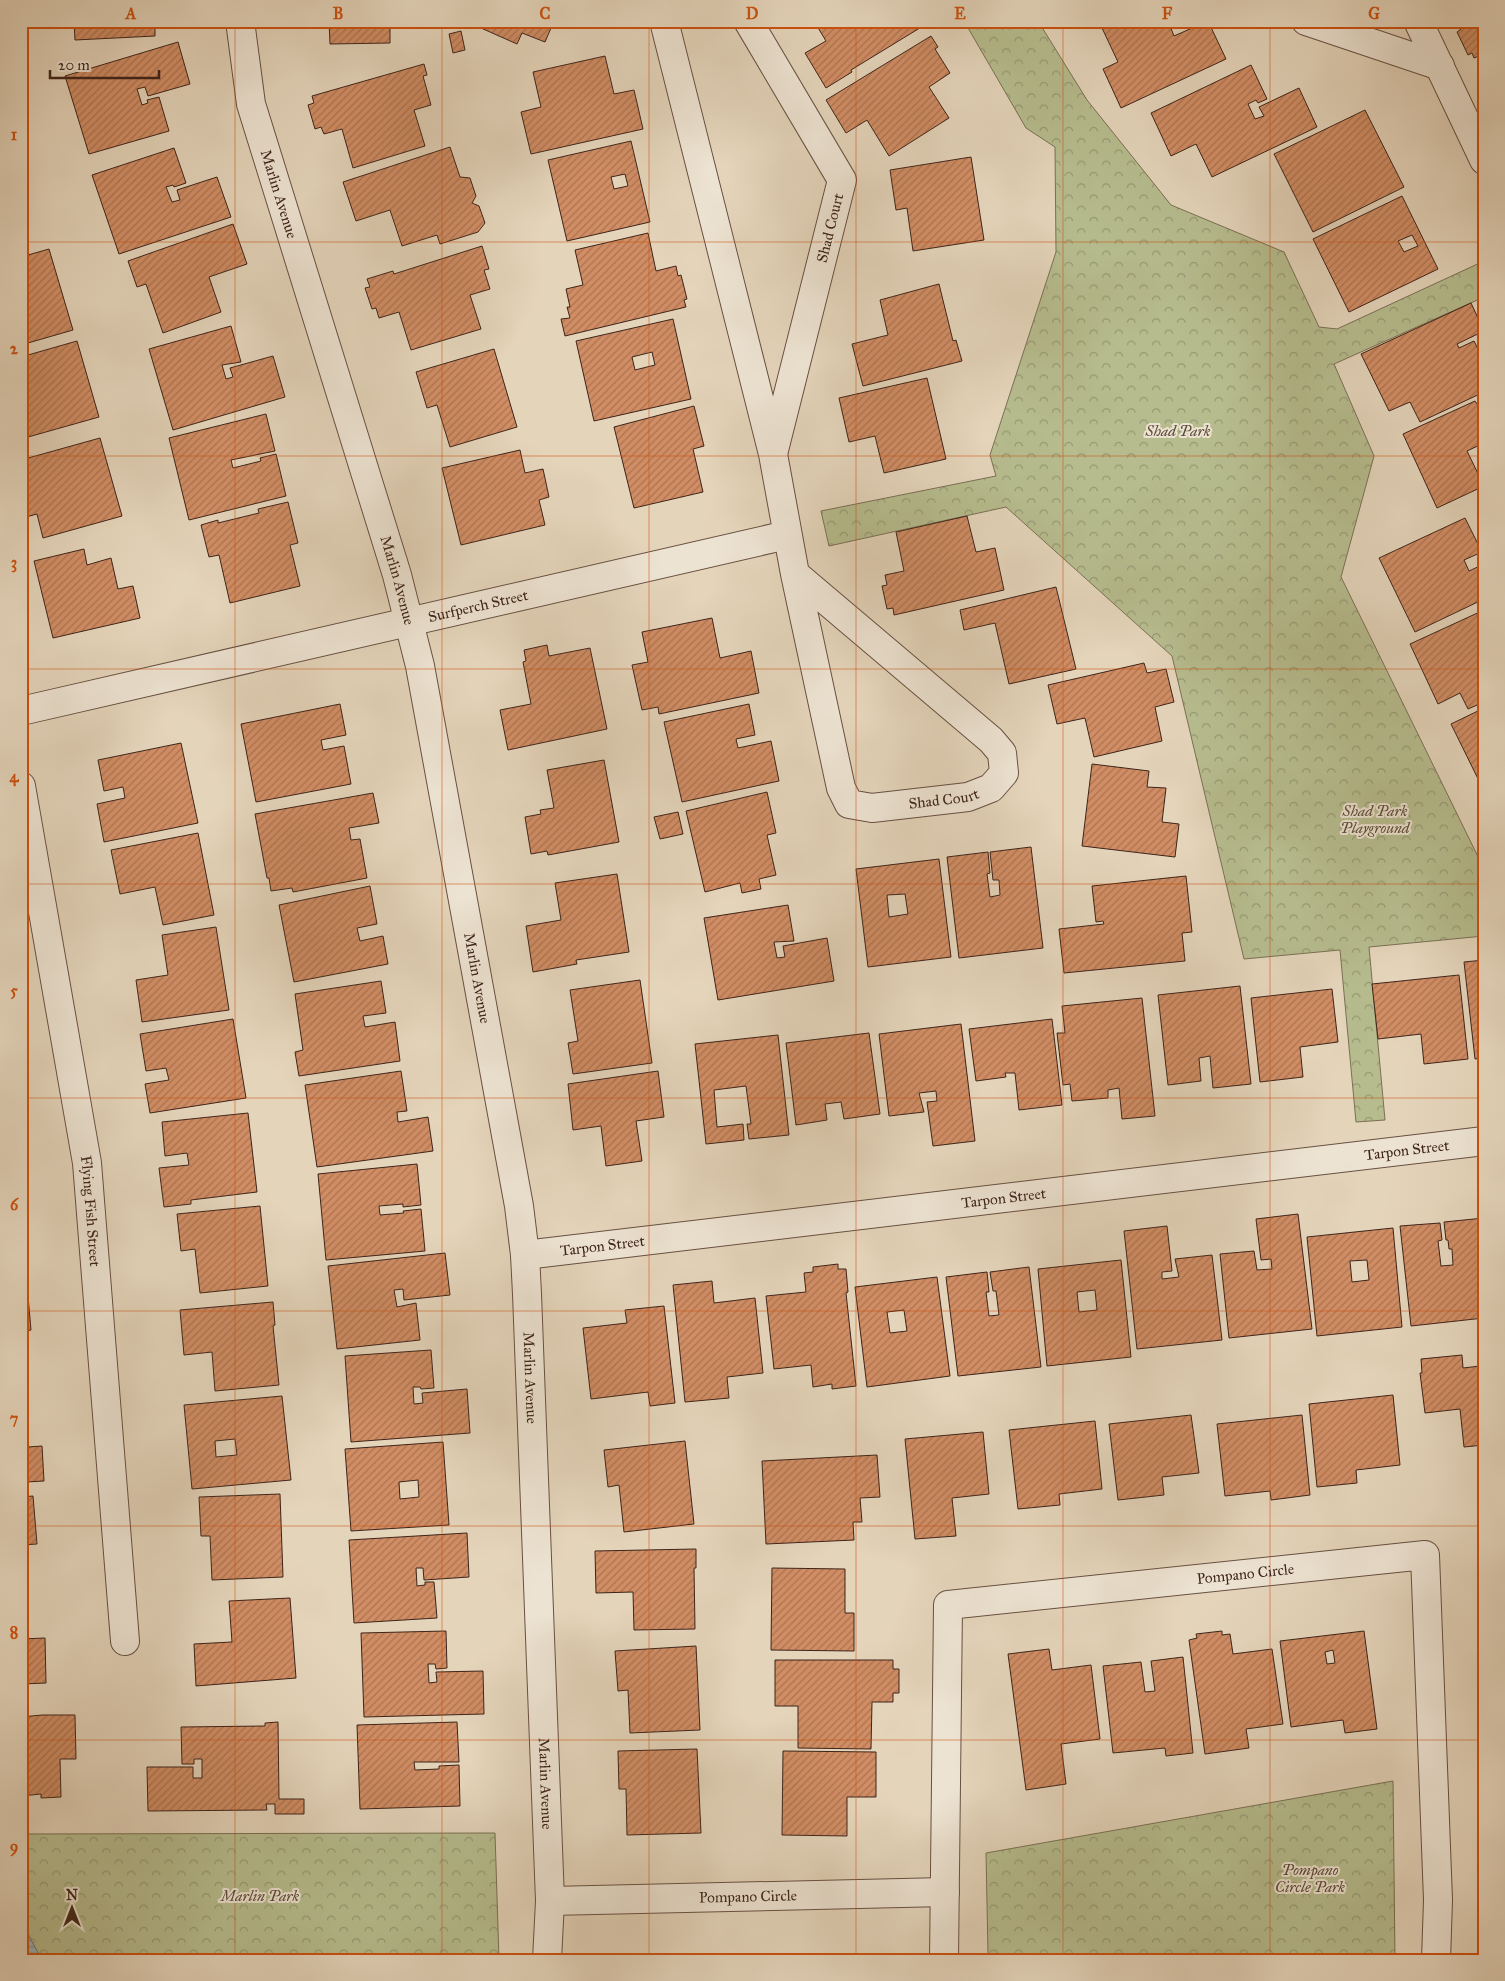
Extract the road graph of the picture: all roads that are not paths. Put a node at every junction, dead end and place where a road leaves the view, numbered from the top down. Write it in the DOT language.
graph roads {
  1 [pos="240,21"];
  2 [pos="664,21"];
  3 [pos="748,21"];
  4 [pos="1306,21"];
  5 [pos="1418,21"];
  6 [pos="1440,66"];
  7 [pos="1484,160"];
  8 [pos="773,454"];
  9 [pos="787,535"];
  10 [pos="795,574"];
  11 [pos="409,623"];
  12 [pos="21,711"];
  13 [pos="21,786"];
  14 [pos="1484,1141"];
  15 [pos="525,1255"];
  16 [pos="125,1641"];
  17 [pos="945,1892"];
  18 [pos="550,1901"];
  19 [pos="547,1960"];
  20 [pos="944,1960"];
  21 [pos="1436,1960"];
  1 -- 11 [label="street, Marlin Avenue"];
  2 -- 8 [label="street, Shad Court"];
  3 -- 8 [label="street, Shad Court"];
  4 -- 6 [label="street"];
  5 -- 6 [label="street"];
  6 -- 7 [label="street"];
  8 -- 9 [label="street, Shad Court"];
  9 -- 10 [label="street, Shad Court"];
  9 -- 11 [label="street, Surfperch Street"];
  10 -- 10 [label="street, Shad Court"];
  11 -- 12 [label="street, Surfperch Street"];
  11 -- 15 [label="street, Marlin Avenue"];
  13 -- 16 [label="street, Flying Fish Street"];
  14 -- 15 [label="street, Tarpon Street"];
  15 -- 18 [label="street, Marlin Avenue"];
  17 -- 18 [label="street, Pompano Circle"];
  17 -- 20 [label="street, Pompano Circle"];
  17 -- 21 [label="street, Pompano Circle"];
  18 -- 19 [label="street, Marlin Avenue"];
}
